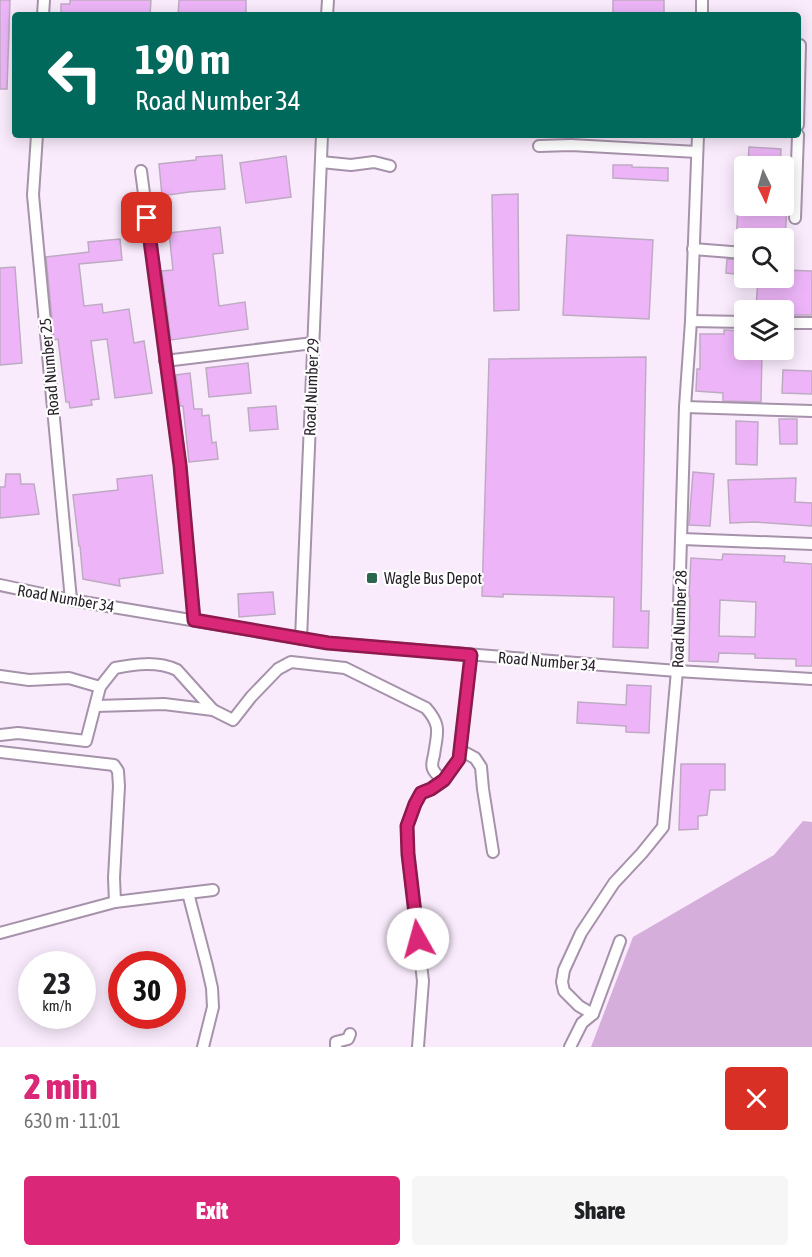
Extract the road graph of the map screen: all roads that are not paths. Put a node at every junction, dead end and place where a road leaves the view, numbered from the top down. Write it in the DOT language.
graph roads {
  1 [pos="37,138"];
  2 [pos="322,138"];
  3 [pos="698,138"];
  4 [pos="798,138"];
  5 [pos="539,146"];
  6 [pos="697,152"];
  7 [pos="321,162"];
  8 [pos="390,166"];
  9 [pos="141,171"];
  10 [pos="795,218"];
  11 [pos="693,249"];
  12 [pos="734,252"];
  13 [pos="691,321"];
  14 [pos="734,322"];
  15 [pos="794,322"];
  16 [pos="812,323"];
  17 [pos="313,343"];
  18 [pos="165,361"];
  19 [pos="685,407"];
  20 [pos="812,411"];
  21 [pos="682,539"];
  22 [pos="812,544"];
  23 [pos="0,585"];
  24 [pos="71,600"];
  25 [pos="194,620"];
  26 [pos="301,639"];
  27 [pos="471,655"];
  28 [pos="677,671"];
  29 [pos="0,676"];
  30 [pos="812,679"];
  31 [pos="100,687"];
  32 [pos="96,706"];
  33 [pos="213,711"];
  34 [pos="0,735"];
  35 [pos="460,750"];
  36 [pos="0,752"];
  37 [pos="444,780"];
  38 [pos="493,852"];
  39 [pos="213,891"];
  40 [pos="188,893"];
  41 [pos="115,902"];
  42 [pos="0,933"];
  43 [pos="620,941"];
  44 [pos="593,1014"];
  45 [pos="350,1034"];
  46 [pos="203,1047"];
  47 [pos="336,1047"];
  48 [pos="418,1047"];
  49 [pos="570,1047"];
  1 -- 24 [label="street, Road Number 25"];
  2 -- 7 [label="street, Road Number 29"];
  3 -- 6 [label="street, Road Number 28"];
  4 -- 10 [label="street"];
  5 -- 6 [label="street"];
  6 -- 11 [label="street, Road Number 28"];
  7 -- 8 [label="street"];
  7 -- 17 [label="street, Road Number 29"];
  9 -- 18 [label="street"];
  11 -- 12 [label="street"];
  11 -- 13 [label="street, Road Number 28"];
  13 -- 14 [label="street"];
  13 -- 19 [label="street, Road Number 28"];
  15 -- 16 [label="street"];
  17 -- 18 [label="street"];
  17 -- 26 [label="street, Road Number 29"];
  18 -- 25 [label="street"];
  19 -- 20 [label="street"];
  19 -- 21 [label="street, Road Number 28"];
  21 -- 22 [label="street"];
  21 -- 28 [label="street, Road Number 28"];
  23 -- 24 [label="street, Road Number 34"];
  24 -- 25 [label="street, Road Number 34"];
  25 -- 26 [label="street, Road Number 34"];
  26 -- 27 [label="street, Road Number 34"];
  27 -- 28 [label="street, Road Number 34"];
  27 -- 35 [label="street"];
  28 -- 30 [label="street, Road Number 34"];
  28 -- 44 [label="street, Road Number 28"];
  29 -- 31 [label="street"];
  31 -- 32 [label="street"];
  31 -- 33 [label="street"];
  32 -- 33 [label="street"];
  32 -- 34 [label="street"];
  33 -- 37 [label="street"];
  35 -- 37 [label="street"];
  35 -- 38 [label="street"];
  36 -- 41 [label="street"];
  37 -- 48 [label="street"];
  39 -- 40 [label="street"];
  40 -- 41 [label="street"];
  40 -- 46 [label="street"];
  41 -- 42 [label="street"];
  43 -- 44 [label="street"];
  44 -- 49 [label="street"];
  45 -- 47 [label="street"];
}
